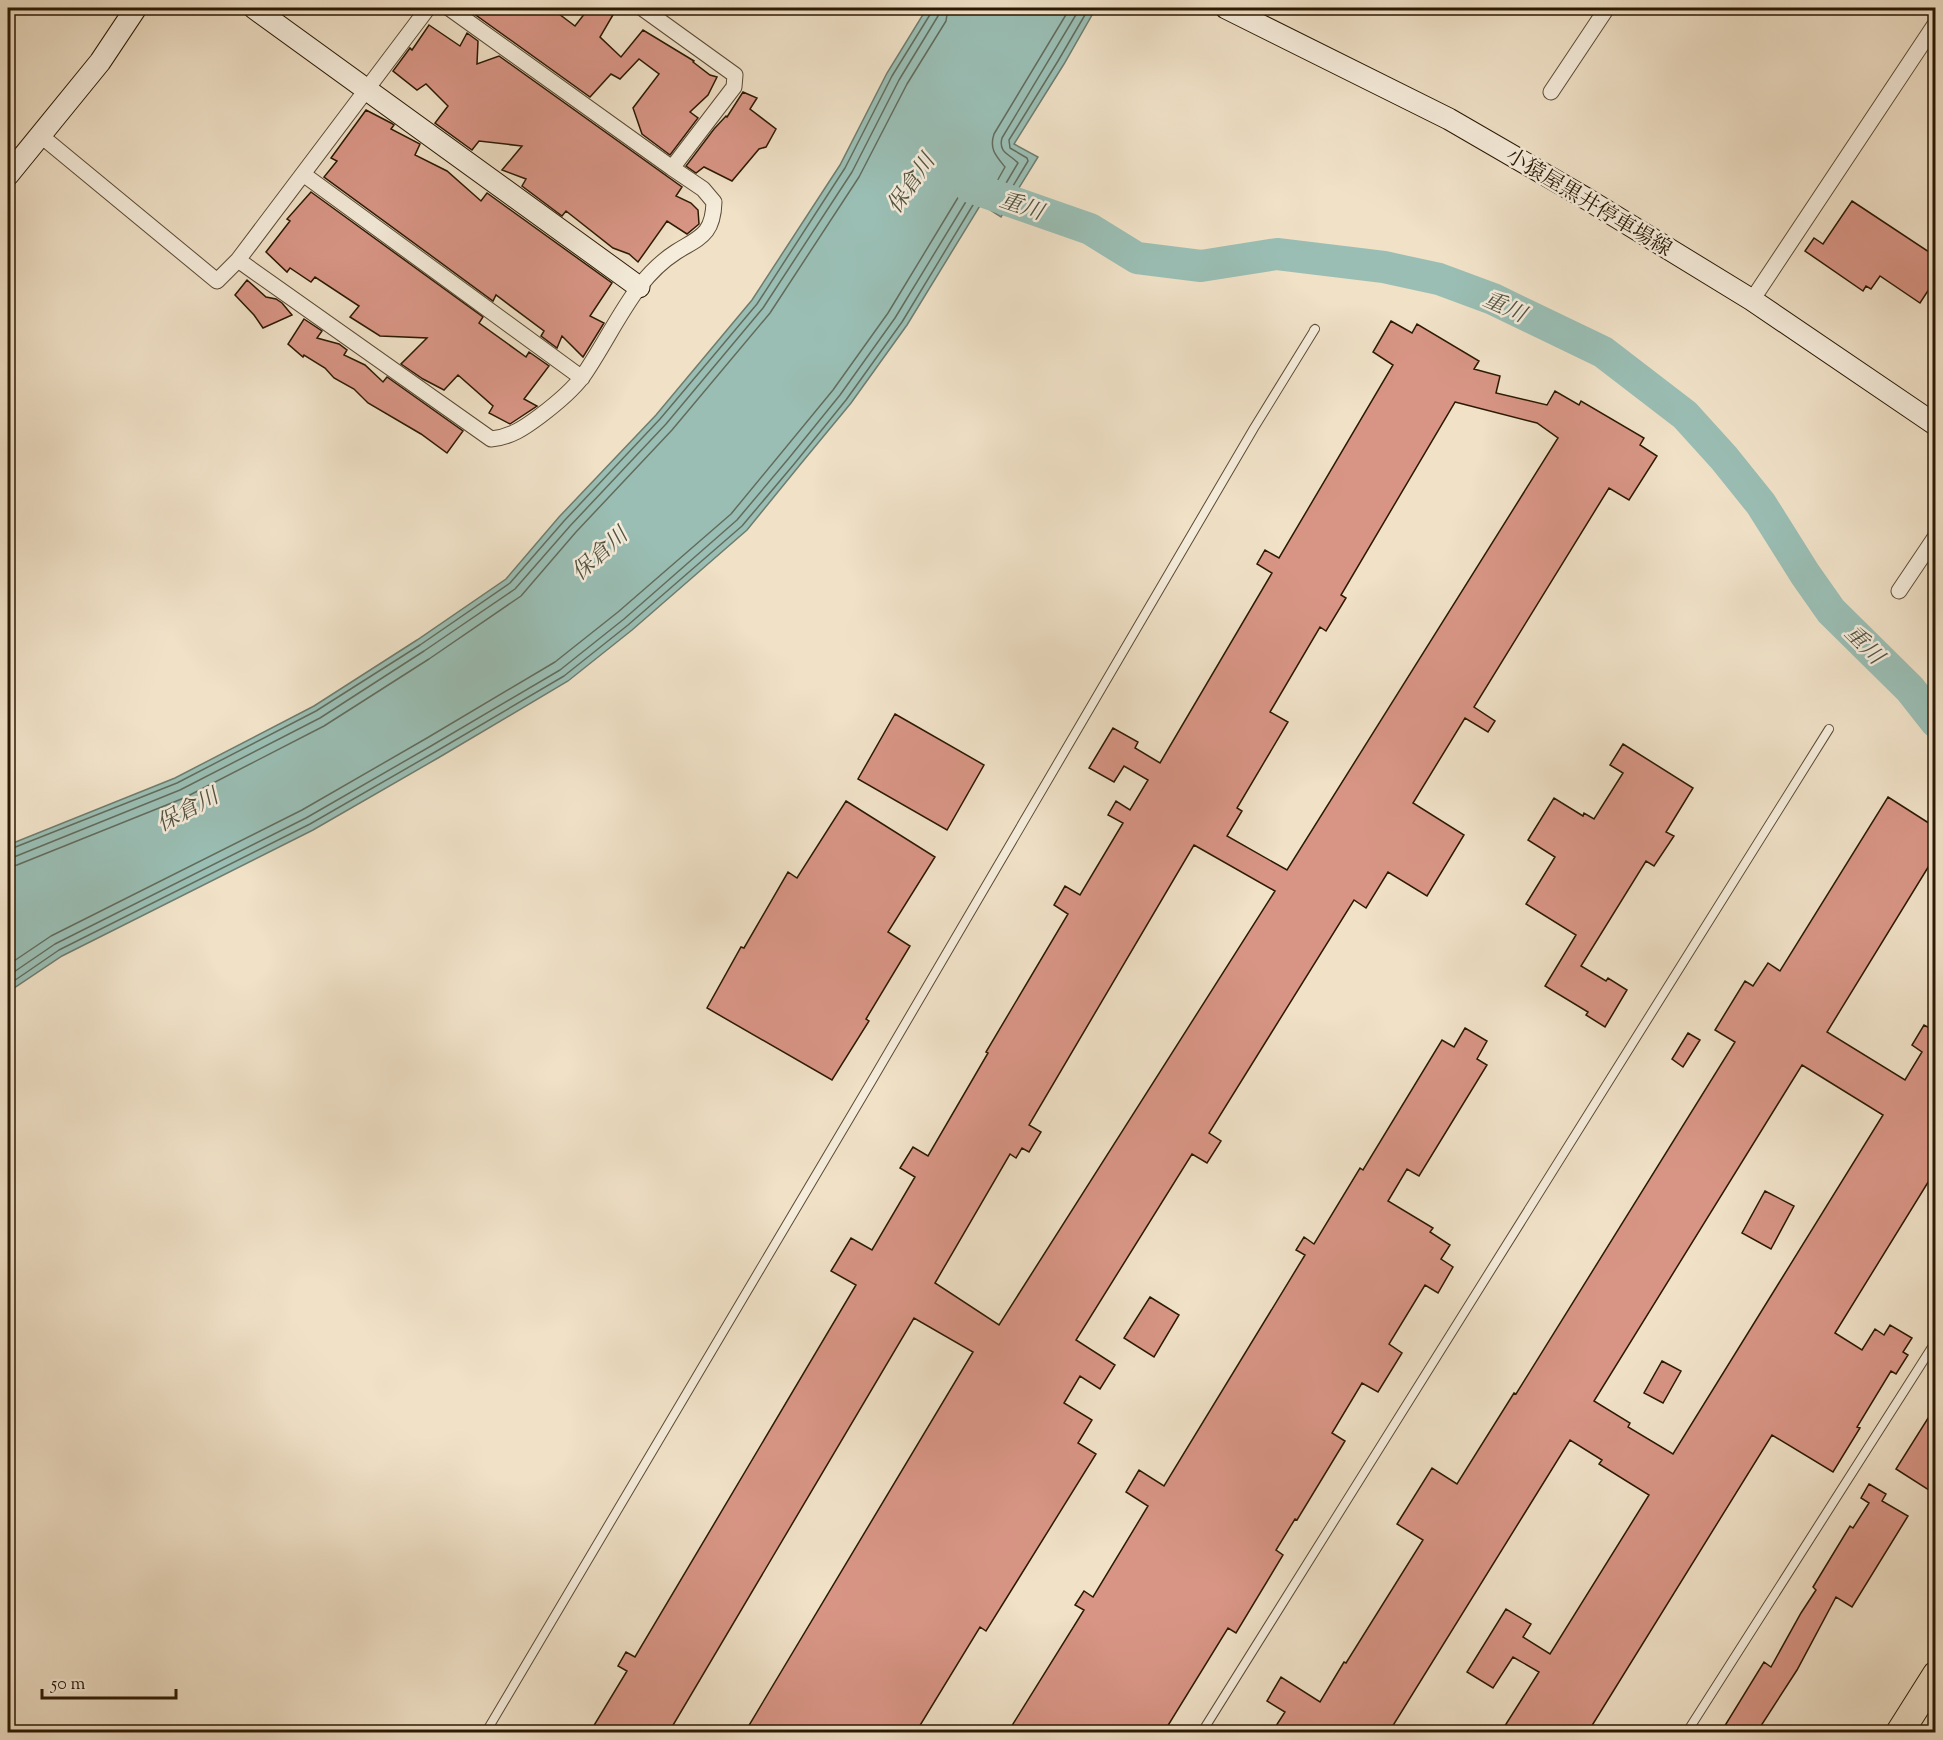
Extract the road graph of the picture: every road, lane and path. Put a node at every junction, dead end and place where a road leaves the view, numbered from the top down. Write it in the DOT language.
graph roads {
  1 [pos="136,8"];
  2 [pos="254,8"];
  3 [pos="428,8"];
  4 [pos="449,8"];
  5 [pos="642,8"];
  6 [pos="1226,8"];
  7 [pos="1607,8"];
  8 [pos="1935,23"];
  9 [pos="366,89"];
  10 [pos="1551,92"];
  11 [pos="40,135"];
  12 [pos="672,168"];
  13 [pos="303,174"];
  14 [pos="8,175"];
  15 [pos="238,260"];
  16 [pos="639,287"];
  17 [pos="1752,300"];
  18 [pos="1314,330"];
  19 [pos="582,378"];
  20 [pos="1935,425"];
  21 [pos="1935,536"];
  22 [pos="1899,591"];
  23 [pos="1829,729"];
  24 [pos="1935,1341"];
  25 [pos="1935,1675"];
  26 [pos="486,1732"];
  27 [pos="1202,1732"];
  28 [pos="1687,1732"];
  29 [pos="1900,1732"];
  1 -- 11 [label="main road"];
  2 -- 9 [label="main road"];
  3 -- 9 [label="street"];
  4 -- 12 [label="street"];
  5 -- 12 [label="street"];
  6 -- 17 [label="main road, 小猿屋黒井停車場線"];
  7 -- 10 [label="street"];
  8 -- 17 [label="street"];
  9 -- 13 [label="street"];
  9 -- 16 [label="main road"];
  11 -- 14 [label="main road"];
  11 -- 15 [label="street"];
  12 -- 16 [label="street"];
  13 -- 15 [label="street"];
  13 -- 19 [label="street"];
  15 -- 19 [label="street"];
  16 -- 19 [label="street"];
  17 -- 20 [label="main road, 小猿屋黒井停車場線"];
  18 -- 26 [label="lane"];
  21 -- 22 [label="street"];
  23 -- 27 [label="lane"];
  24 -- 28 [label="lane"];
  25 -- 29 [label="highway"];
}
